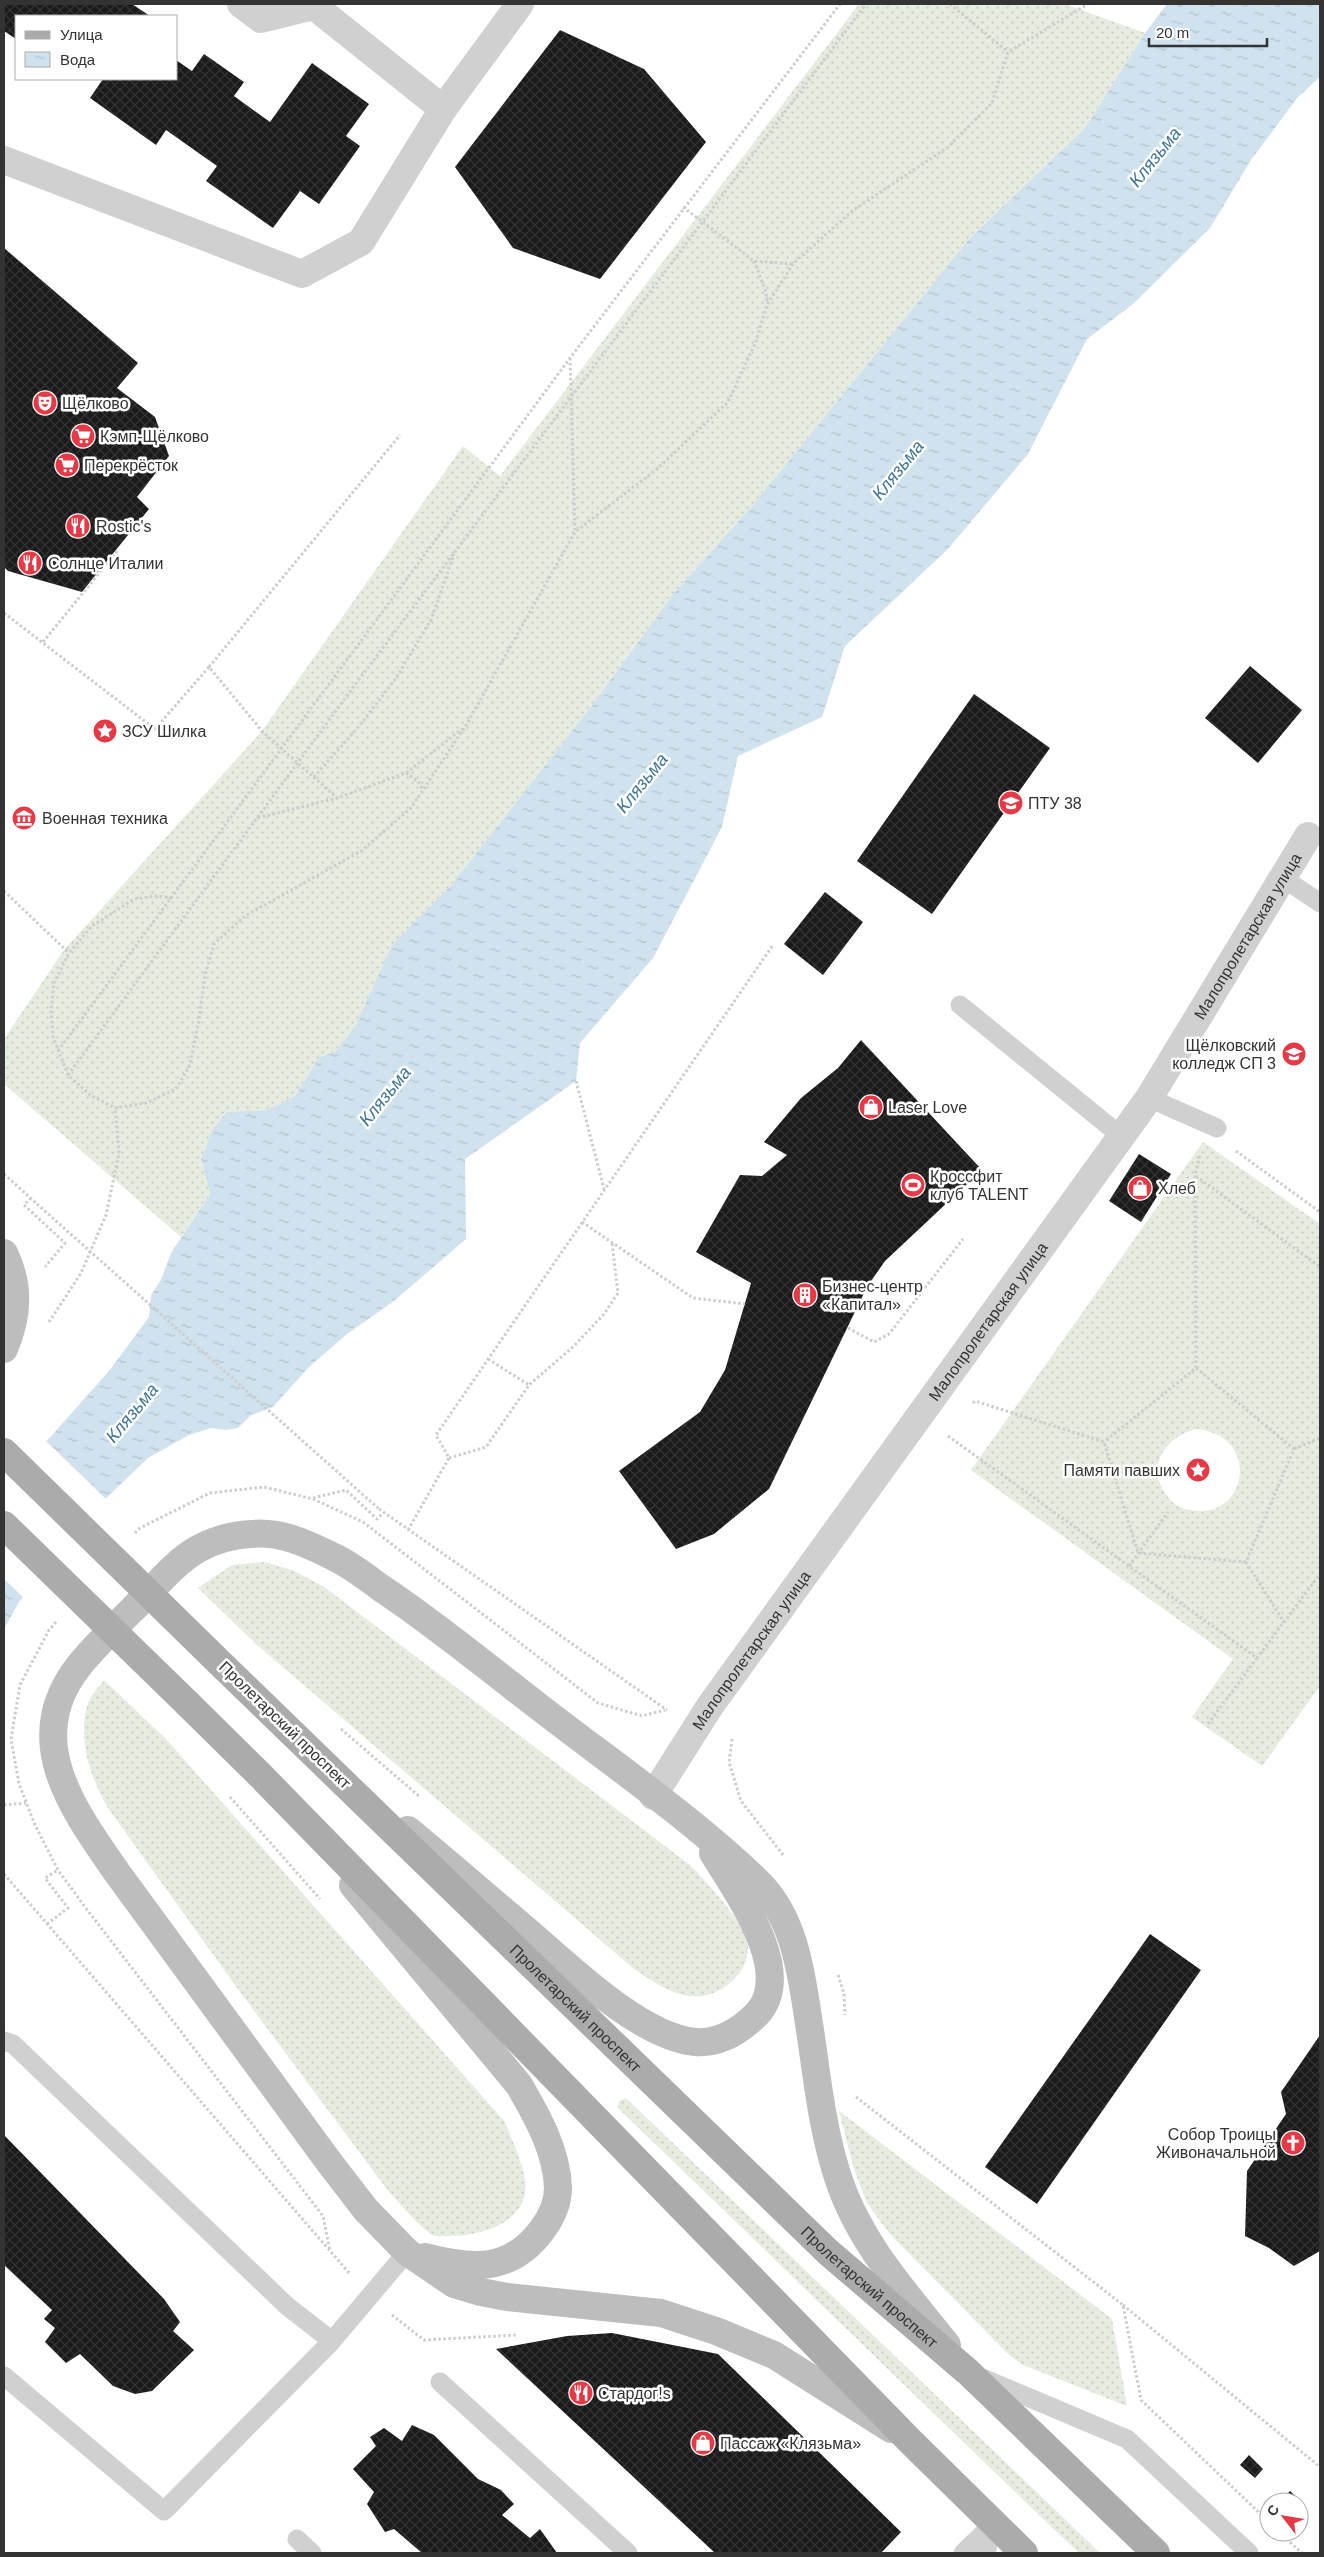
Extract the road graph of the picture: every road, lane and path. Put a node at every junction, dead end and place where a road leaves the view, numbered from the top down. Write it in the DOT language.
graph roads {
  1 [pos="241,4"];
  2 [pos="520,4"];
  3 [pos="840,4"];
  4 [pos="866,4"];
  5 [pos="950,4"];
  6 [pos="1088,4"];
  7 [pos="1008,52"];
  8 [pos="443,109"];
  9 [pos="4,160"];
  10 [pos="683,207"];
  11 [pos="701,221"];
  12 [pos="754,261"];
  13 [pos="793,264"];
  14 [pos="767,305"];
  15 [pos="570,358"];
  16 [pos="571,396"];
  17 [pos="400,435"];
  18 [pos="575,532"];
  19 [pos="118,550"];
  20 [pos="456,550"];
  21 [pos="4,613"];
  22 [pos="42,642"];
  23 [pos="209,667"];
  24 [pos="465,727"];
  25 [pos="281,748"];
  26 [pos="298,763"];
  27 [pos="406,774"];
  28 [pos="314,778"];
  29 [pos="423,790"];
  30 [pos="337,798"];
  31 [pos="258,818"];
  32 [pos="1308,836"];
  33 [pos="1283,878"];
  34 [pos="4,891"];
  35 [pos="172,898"];
  36 [pos="1320,903"];
  37 [pos="773,945"];
  38 [pos="69,953"];
  39 [pos="960,1006"];
  40 [pos="58,1052"];
  41 [pos="68,1075"];
  42 [pos="576,1081"];
  43 [pos="1149,1098"];
  44 [pos="115,1108"];
  45 [pos="1217,1128"];
  46 [pos="1120,1136"];
  47 [pos="1228,1145"];
  48 [pos="4,1174"];
  49 [pos="604,1190"];
  50 [pos="31,1198"];
  51 [pos="1320,1212"];
  52 [pos="582,1222"];
  53 [pos="963,1238"];
  54 [pos="612,1243"];
  55 [pos="4,1253"];
  56 [pos="45,1267"];
  57 [pos="1320,1267"];
  58 [pos="745,1304"];
  59 [pos="46,1327"];
  60 [pos="848,1328"];
  61 [pos="4,1349"];
  62 [pos="488,1359"];
  63 [pos="1196,1368"];
  64 [pos="529,1385"];
  65 [pos="975,1401"];
  66 [pos="948,1436"];
  67 [pos="1320,1438"];
  68 [pos="1104,1442"];
  69 [pos="1294,1449"];
  70 [pos="4,1452"];
  71 [pos="449,1458"];
  72 [pos="313,1498"];
  73 [pos="1168,1512"];
  74 [pos="383,1513"];
  75 [pos="4,1525"];
  76 [pos="408,1530"];
  77 [pos="1138,1553"];
  78 [pos="1246,1562"];
  79 [pos="1129,1566"];
  80 [pos="1320,1574"];
  81 [pos="1284,1622"];
  82 [pos="1257,1658"];
  83 [pos="667,1710"];
  84 [pos="1208,1724"];
  85 [pos="294,1732"];
  86 [pos="732,1737"];
  87 [pos="260,1774"];
  88 [pos="225,1792"];
  89 [pos="653,1796"];
  90 [pos="26,1803"];
  91 [pos="4,1806"];
  92 [pos="700,1833"];
  93 [pos="789,1864"];
  94 [pos="58,1870"];
  95 [pos="4,1874"];
  96 [pos="323,1903"];
  97 [pos="47,1924"];
  98 [pos="836,1966"];
  99 [pos="845,2022"];
  100 [pos="4,2041"];
  101 [pos="855,2097"];
  102 [pos="330,2251"];
  103 [pos="407,2252"];
  104 [pos="369,2297"];
  105 [pos="1123,2305"];
  106 [pos="524,2334"];
  107 [pos="332,2341"];
  108 [pos="968,2372"];
  109 [pos="4,2376"];
  110 [pos="440,2382"];
  111 [pos="910,2441"];
  112 [pos="1320,2467"];
  113 [pos="1259,2512"];
  114 [pos="993,2524"];
  115 [pos="297,2539"];
  116 [pos="1290,2542"];
  117 [pos="312,2553"];
  118 [pos="628,2553"];
  119 [pos="963,2553"];
  120 [pos="986,2553"];
  121 [pos="1024,2553"];
  122 [pos="1156,2553"];
  123 [pos="1248,2553"];
  124 [pos="1302,2553"];
  1 -- 8 [label="street"];
  2 -- 8 [label="street"];
  3 -- 10 [label="path"];
  4 -- 11 [label="path"];
  5 -- 7 [label="path"];
  6 -- 7 [label="path"];
  7 -- 13 [label="path"];
  8 -- 9 [label="street"];
  10 -- 11 [label="path"];
  10 -- 15 [label="path"];
  11 -- 12 [label="path"];
  11 -- 16 [label="path"];
  12 -- 13 [label="path"];
  12 -- 14 [label="path"];
  13 -- 14 [label="path"];
  14 -- 18 [label="path"];
  15 -- 16 [label="path"];
  15 -- 25 [label="path"];
  16 -- 18 [label="path"];
  16 -- 20 [label="path"];
  17 -- 23 [label="path"];
  18 -- 24 [label="path"];
  19 -- 22 [label="path"];
  20 -- 26 [label="path"];
  20 -- 28 [label="path"];
  21 -- 22 [label="path"];
  22 -- 23 [label="path"];
  23 -- 25 [label="path"];
  24 -- 27 [label="path"];
  24 -- 29 [label="path"];
  25 -- 26 [label="path"];
  25 -- 35 [label="path"];
  26 -- 28 [label="path"];
  26 -- 31 [label="path"];
  27 -- 29 [label="path"];
  27 -- 30 [label="path"];
  28 -- 30 [label="path"];
  29 -- 44 [label="path"];
  30 -- 31 [label="path"];
  31 -- 41 [label="path"];
  32 -- 33 [label="street, Малопролетарская улица"];
  33 -- 36 [label="lane"];
  33 -- 43 [label="street, Малопролетарская улица"];
  34 -- 38 [label="path"];
  35 -- 38 [label="path"];
  35 -- 40 [label="path"];
  37 -- 49 [label="path"];
  38 -- 40 [label="path"];
  39 -- 46 [label="lane"];
  40 -- 41 [label="path"];
  41 -- 44 [label="path"];
  42 -- 49 [label="path"];
  43 -- 45 [label="lane"];
  43 -- 46 [label="street, Малопролетарская улица"];
  44 -- 59 [label="path"];
  46 -- 89 [label="street, Малопролетарская улица"];
  47 -- 51 [label="path"];
  48 -- 50 [label="path"];
  49 -- 52 [label="path"];
  50 -- 56 [label="path"];
  50 -- 74 [label="path, bridge"];
  52 -- 54 [label="path"];
  52 -- 62 [label="path"];
  53 -- 60 [label="path"];
  54 -- 58 [label="path"];
  54 -- 64 [label="path"];
  55 -- 61 [label="main road"];
  57 -- 63 [label="path"];
  62 -- 64 [label="path"];
  62 -- 71 [label="path"];
  63 -- 68 [label="path"];
  63 -- 69 [label="path"];
  64 -- 71 [label="path"];
  65 -- 68 [label="path"];
  66 -- 79 [label="path"];
  67 -- 69 [label="path"];
  68 -- 77 [label="path"];
  69 -- 78 [label="path"];
  70 -- 85 [label="main road, Пролетарский проспект, bridge"];
  71 -- 76 [label="path"];
  72 -- 74 [label="path"];
  73 -- 77 [label="path"];
  74 -- 76 [label="path"];
  75 -- 87 [label="main road, bridge"];
  76 -- 83 [label="path"];
  77 -- 78 [label="path"];
  77 -- 79 [label="path"];
  78 -- 81 [label="path"];
  79 -- 82 [label="path"];
  80 -- 81 [label="path"];
  81 -- 82 [label="path"];
  82 -- 84 [label="path"];
  85 -- 92 [label="main road"];
  85 -- 108 [label="main road, Пролетарский проспект"];
  86 -- 93 [label="path"];
  87 -- 103 [label="main road"];
  87 -- 111 [label="main road"];
  88 -- 96 [label="path"];
  89 -- 92 [label="main road"];
  89 -- 103 [label="main road"];
  90 -- 91 [label="path"];
  92 -- 108 [label="main road"];
  94 -- 97 [label="path"];
  95 -- 97 [label="path"];
  97 -- 102 [label="path"];
  98 -- 99 [label="path"];
  100 -- 107 [label="lane"];
  101 -- 105 [label="path"];
  103 -- 104 [label="lane"];
  103 -- 111 [label="main road"];
  104 -- 106 [label="path"];
  104 -- 107 [label="lane"];
  105 -- 112 [label="path"];
  105 -- 113 [label="path"];
  107 -- 109 [label="lane"];
  108 -- 122 [label="main road, Пролетарский проспект"];
  108 -- 123 [label="lane"];
  110 -- 118 [label="lane"];
  111 -- 114 [label="main road"];
  114 -- 119 [label="lane"];
  114 -- 120 [label="lane"];
  114 -- 121 [label="main road"];
  115 -- 117 [label="lane"];
  116 -- 124 [label="path"];
}
